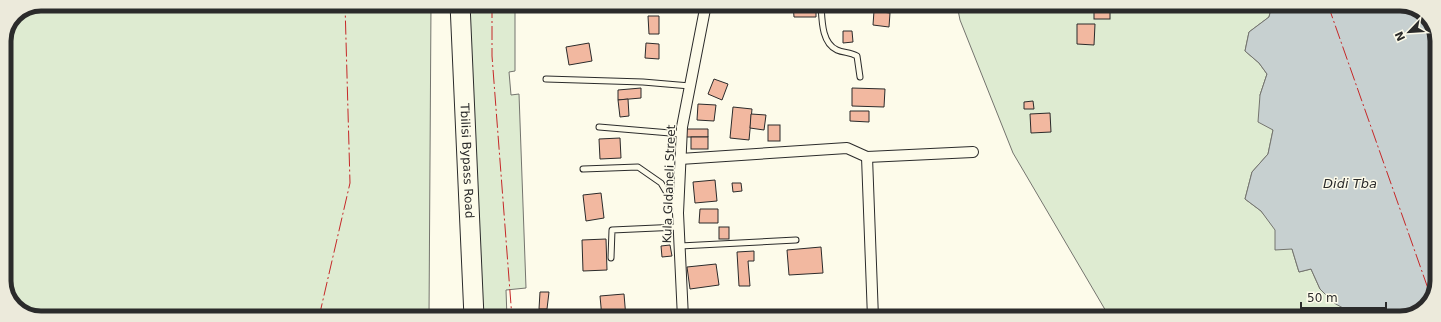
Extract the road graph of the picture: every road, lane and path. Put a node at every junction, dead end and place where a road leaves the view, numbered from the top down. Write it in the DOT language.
graph roads {
  1 [pos="460,11"];
  2 [pos="705,11"];
  3 [pos="822,11"];
  4 [pos="860,77"];
  5 [pos="546,79"];
  6 [pos="690,86"];
  7 [pos="599,127"];
  8 [pos="682,134"];
  9 [pos="973,152"];
  10 [pos="867,157"];
  11 [pos="680,159"];
  12 [pos="583,169"];
  13 [pos="678,213"];
  14 [pos="679,227"];
  15 [pos="796,240"];
  16 [pos="680,246"];
  17 [pos="611,258"];
  18 [pos="474,311"];
  19 [pos="683,311"];
  20 [pos="873,311"];
  1 -- 18 [label="highway, Tbilisi Bypass Road"];
  2 -- 6 [label="street, Kula Gldaneli Street"];
  3 -- 4 [label="lane"];
  5 -- 6 [label="lane"];
  6 -- 8 [label="street, Kula Gldaneli Street"];
  7 -- 8 [label="lane"];
  8 -- 11 [label="street, Kula Gldaneli Street"];
  9 -- 10 [label="street"];
  10 -- 11 [label="street"];
  10 -- 20 [label="street"];
  11 -- 13 [label="street, Kula Gldaneli Street"];
  12 -- 13 [label="lane"];
  13 -- 14 [label="street, Kula Gldaneli Street"];
  14 -- 16 [label="street, Kula Gldaneli Street"];
  14 -- 17 [label="lane"];
  15 -- 16 [label="lane"];
  16 -- 19 [label="street, Kula Gldaneli Street"];
}
